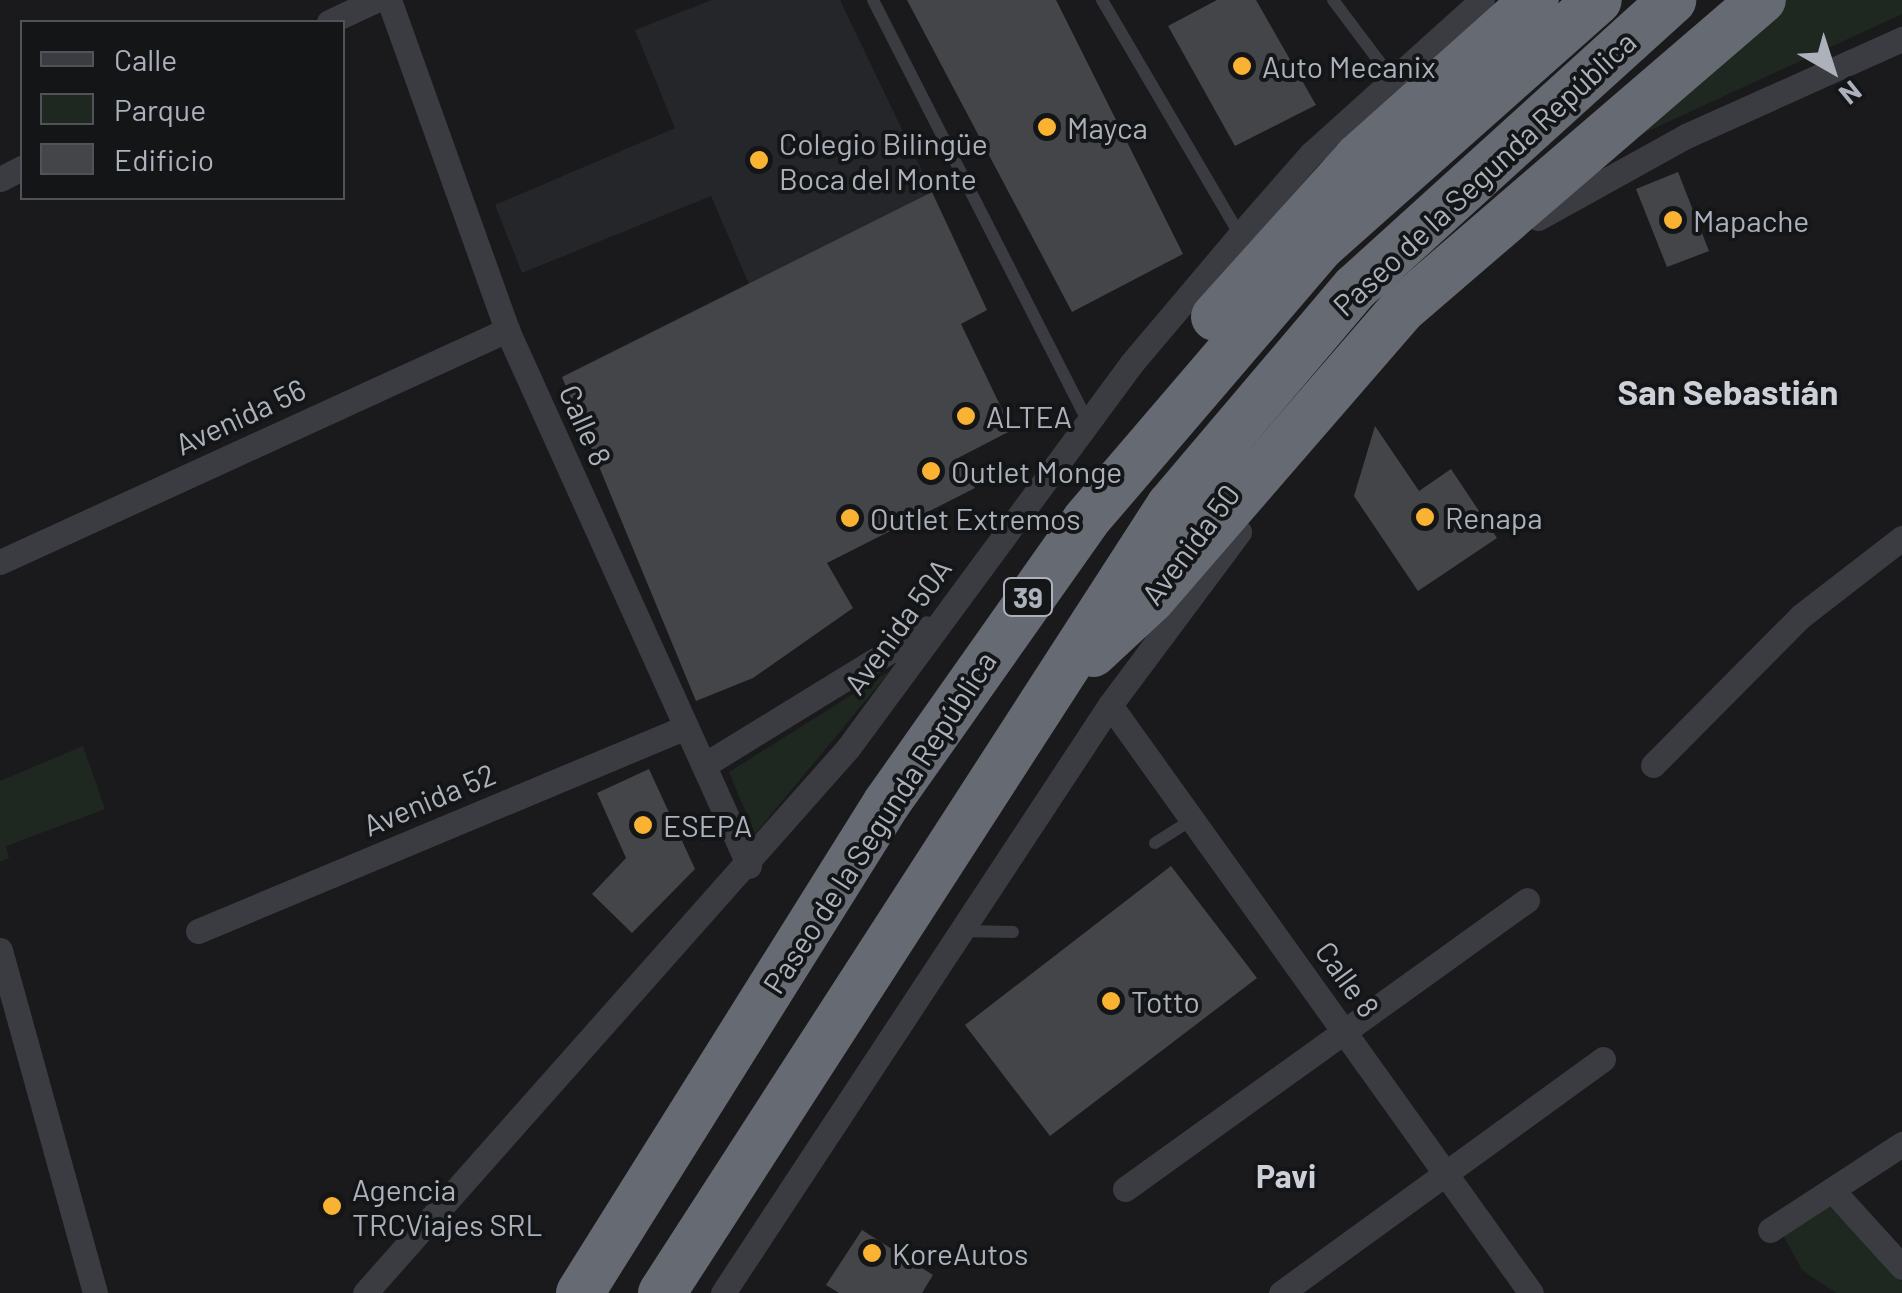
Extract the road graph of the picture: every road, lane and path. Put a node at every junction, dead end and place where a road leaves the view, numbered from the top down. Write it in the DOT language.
graph roads {
  1 [pos="376,0"];
  2 [pos="388,0"];
  3 [pos="873,0"];
  4 [pos="1102,0"];
  5 [pos="1334,0"];
  6 [pos="1482,0"];
  7 [pos="1535,0"];
  8 [pos="1598,0"];
  9 [pos="1672,0"];
  10 [pos="1762,0"];
  11 [pos="333,20"];
  12 [pos="1902,39"];
  13 [pos="1393,80"];
  14 [pos="1240,236"];
  15 [pos="507,330"];
  16 [pos="1088,422"];
  17 [pos="1902,538"];
  18 [pos="0,562"];
  19 [pos="940,620"];
  20 [pos="1006,626"];
  21 [pos="1110,705"];
  22 [pos="1032,710"];
  23 [pos="686,727"];
  24 [pos="706,764"];
  25 [pos="1653,766"];
  26 [pos="1193,819"];
  27 [pos="1155,843"];
  28 [pos="749,866"];
  29 [pos="1527,900"];
  30 [pos="960,930"];
  31 [pos="198,931"];
  32 [pos="1013,932"];
  33 [pos="0,950"];
  34 [pos="1346,1032"];
  35 [pos="1603,1059"];
  36 [pos="1902,1144"];
  37 [pos="1446,1176"];
  38 [pos="1125,1189"];
  39 [pos="1832,1190"];
  40 [pos="1770,1230"];
  41 [pos="1902,1266"];
  42 [pos="95,1293"];
  43 [pos="365,1293"];
  44 [pos="580,1293"];
  45 [pos="662,1293"];
  46 [pos="723,1293"];
  47 [pos="1282,1293"];
  48 [pos="1531,1293"];
  1 -- 11 [label="street"];
  2 -- 15 [label="street, Calle 8"];
  3 -- 16 [label="lane"];
  4 -- 14 [label="lane"];
  5 -- 13 [label="lane"];
  6 -- 13 [label="street, Avenida 50A"];
  7 -- 20 [label="highway"];
  8 -- 20 [label="highway, Paseo de la Segunda República / 39"];
  9 -- 22 [label="highway, Paseo de la Segunda República / 39"];
  10 -- 22 [label="highway"];
  12 -- 21 [label="street, Avenida 50"];
  13 -- 14 [label="street, Avenida 50A"];
  14 -- 16 [label="street, Avenida 50A"];
  15 -- 18 [label="street, Avenida 56"];
  15 -- 23 [label="street, Calle 8"];
  16 -- 19 [label="street, Avenida 50A"];
  17 -- 25 [label="street"];
  19 -- 24 [label="street"];
  19 -- 28 [label="street, Avenida 50A"];
  20 -- 44 [label="highway, Paseo de la Segunda República / 39"];
  21 -- 26 [label="street, Calle 8"];
  21 -- 30 [label="street, Avenida 50"];
  22 -- 45 [label="highway, Paseo de la Segunda República / 39"];
  23 -- 24 [label="street, Calle 8"];
  23 -- 31 [label="street, Avenida 52"];
  24 -- 28 [label="street, Calle 8"];
  26 -- 27 [label="lane"];
  26 -- 34 [label="street, Calle 8"];
  28 -- 43 [label="street, Avenida 50A"];
  29 -- 34 [label="street"];
  30 -- 32 [label="lane"];
  30 -- 46 [label="street, Avenida 50"];
  33 -- 42 [label="street"];
  34 -- 37 [label="street, Calle 8"];
  34 -- 38 [label="street"];
  35 -- 37 [label="street"];
  36 -- 39 [label="street"];
  37 -- 47 [label="street"];
  37 -- 48 [label="street, Calle 8"];
  39 -- 40 [label="street"];
  39 -- 41 [label="street"];
}
